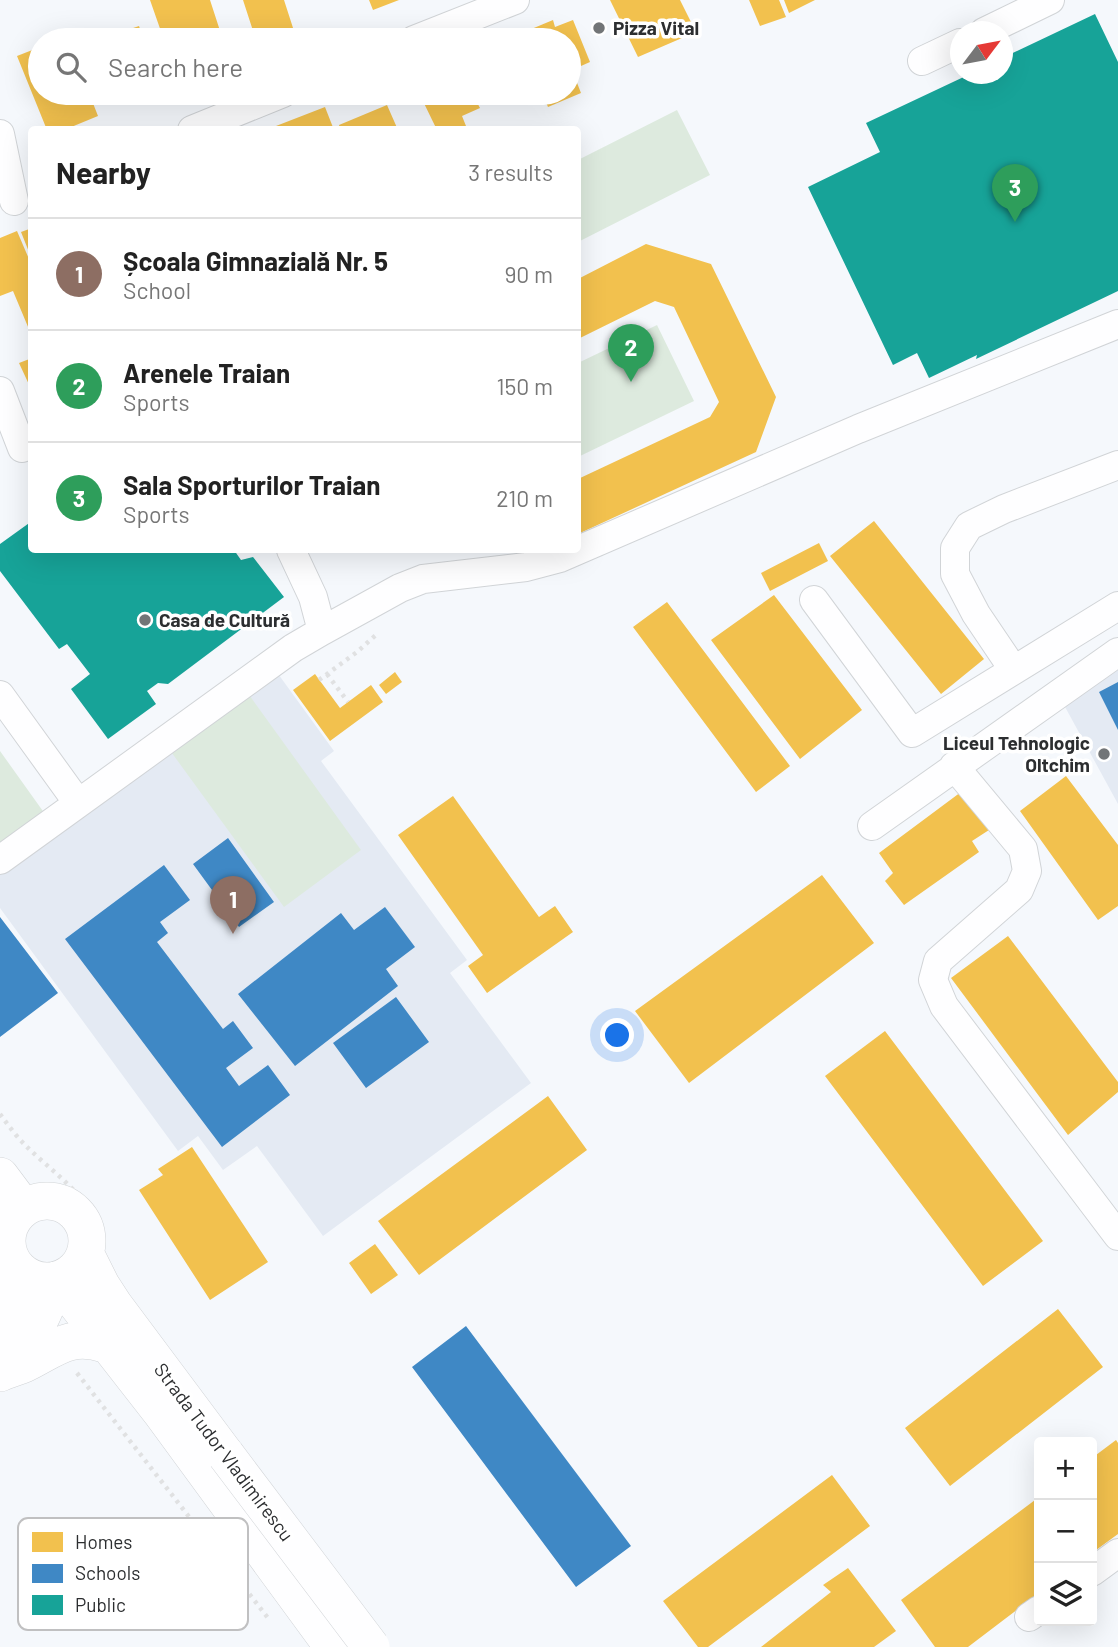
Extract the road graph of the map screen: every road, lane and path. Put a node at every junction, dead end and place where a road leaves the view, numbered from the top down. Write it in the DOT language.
graph roads {
  1 [pos="515,0"];
  2 [pos="1050,0"];
  3 [pos="1007,21"];
  4 [pos="444,28"];
  5 [pos="950,48"];
  6 [pos="922,61"];
  7 [pos="253,105"];
  8 [pos="201,126"];
  9 [pos="0,134"];
  10 [pos="15,200"];
  11 [pos="1118,324"];
  12 [pos="0,391"];
  13 [pos="18,450"];
  14 [pos="1118,465"];
  15 [pos="581,549"];
  16 [pos="292,553"];
  17 [pos="572,553"];
  18 [pos="814,600"];
  19 [pos="1118,606"];
  20 [pos="322,631"];
  21 [pos="1118,652"];
  22 [pos="1013,669"];
  23 [pos="327,674"];
  24 [pos="0,695"];
  25 [pos="348,702"];
  26 [pos="954,766"];
  27 [pos="78,803"];
  28 [pos="872,826"];
  29 [pos="0,860"];
  30 [pos="0,1177"];
  31 [pos="24,1208"];
  32 [pos="1118,1236"];
  33 [pos="85,1253"];
  34 [pos="16,1267"];
  35 [pos="57,1280"];
  36 [pos="0,1344"];
  37 [pos="105,1344"];
  38 [pos="74,1369"];
  39 [pos="0,1372"];
  40 [pos="215,1464"];
  41 [pos="190,1518"];
  42 [pos="1118,1553"];
  43 [pos="1097,1568"];
  44 [pos="248,1593"];
  45 [pos="274,1626"];
  46 [pos="333,1647"];
  47 [pos="371,1647"];
  1 -- 4 [label="street"];
  2 -- 3 [label="street"];
  5 -- 6 [label="street"];
  7 -- 8 [label="street"];
  9 -- 10 [label="street"];
  11 -- 15 [label="street"];
  12 -- 13 [label="street"];
  14 -- 22 [label="street"];
  16 -- 20 [label="street"];
  17 -- 20 [label="street"];
  18 -- 22 [label="street"];
  19 -- 22 [label="street"];
  20 -- 27 [label="street"];
  21 -- 26 [label="street"];
  23 -- 25 [label="path"];
  24 -- 27 [label="street"];
  26 -- 28 [label="street"];
  26 -- 32 [label="street"];
  27 -- 29 [label="street"];
  30 -- 31 [label="main road"];
  31 -- 33 [label="main road, Strada Tudor Vladimirescu"];
  31 -- 34 [label="main road"];
  33 -- 35 [label="main road"];
  33 -- 40 [label="main road, Strada Tudor Vladimirescu"];
  34 -- 35 [label="main road"];
  34 -- 36 [label="main road"];
  35 -- 37 [label="main road, Strada Tudor Vladimirescu"];
  35 -- 39 [label="main road"];
  37 -- 39 [label="main road"];
  37 -- 40 [label="main road, Strada Tudor Vladimirescu"];
  38 -- 41 [label="path"];
  40 -- 46 [label="main road, Strada Tudor Vladimirescu"];
  40 -- 47 [label="main road, Strada Tudor Vladimirescu, bridge"];
  42 -- 43 [label="street"];
  44 -- 45 [label="path"];
}
